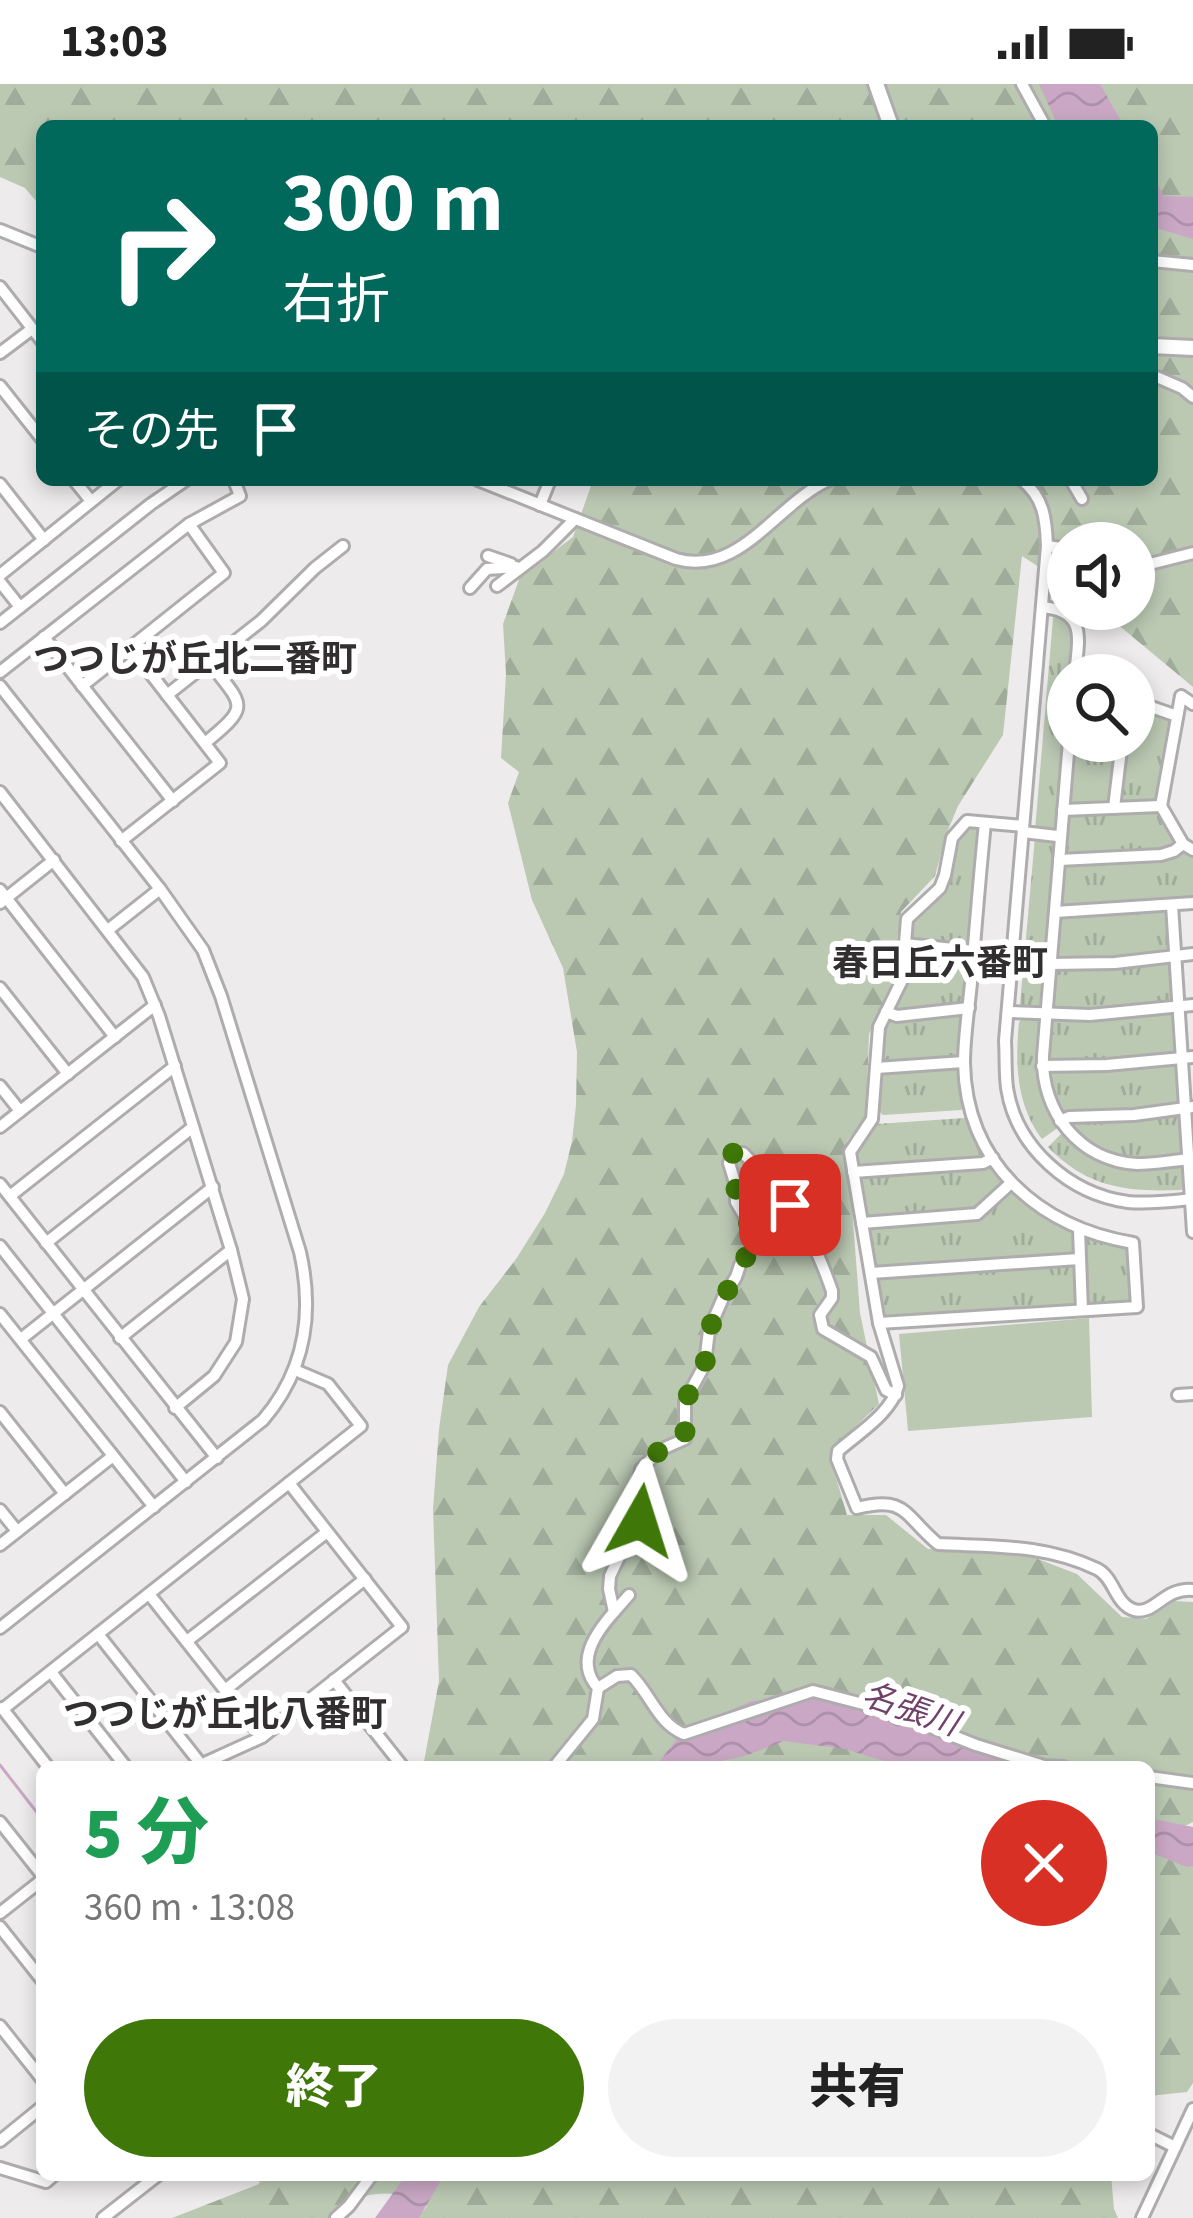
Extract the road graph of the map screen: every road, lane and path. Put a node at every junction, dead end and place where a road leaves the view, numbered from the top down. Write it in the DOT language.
graph roads {
  1 [pos="876,84"];
  2 [pos="1022,84"];
  3 [pos="889,120"];
  4 [pos="1043,120"];
  5 [pos="0,230"];
  6 [pos="36,245"];
  7 [pos="1158,262"];
  8 [pos="1193,266"];
  9 [pos="0,287"];
  10 [pos="32,329"];
  11 [pos="36,334"];
  12 [pos="1158,346"];
  13 [pos="1193,348"];
  14 [pos="0,353"];
  15 [pos="1158,378"];
  16 [pos="0,386"];
  17 [pos="1193,397"];
  18 [pos="36,431"];
  19 [pos="0,484"];
  20 [pos="79,486"];
  21 [pos="110,486"];
  22 [pos="177,486"];
  23 [pos="237,486"];
  24 [pos="493,486"];
  25 [pos="548,486"];
  26 [pos="817,486"];
  27 [pos="1027,486"];
  28 [pos="1074,486"];
  29 [pos="1082,499"];
  30 [pos="91,501"];
  31 [pos="540,505"];
  32 [pos="575,519"];
  33 [pos="188,524"];
  34 [pos="44,540"];
  35 [pos="343,546"];
  36 [pos="1047,546"];
  37 [pos="1193,553"];
  38 [pos="488,556"];
  39 [pos="1155,563"];
  40 [pos="519,567"];
  41 [pos="0,578"];
  42 [pos="496,586"];
  43 [pos="470,587"];
  44 [pos="20,607"];
  45 [pos="1042,607"];
  46 [pos="0,623"];
  47 [pos="44,637"];
  48 [pos="130,647"];
  49 [pos="1076,654"];
  50 [pos="209,662"];
  51 [pos="0,672"];
  52 [pos="0,686"];
  53 [pos="82,686"];
  54 [pos="167,695"];
  55 [pos="1193,704"];
  56 [pos="1155,708"];
  57 [pos="1177,716"];
  58 [pos="205,743"];
  59 [pos="1067,762"];
  60 [pos="1119,762"];
  61 [pos="0,792"];
  62 [pos="173,800"];
  63 [pos="1161,806"];
  64 [pos="1114,808"];
  65 [pos="1064,810"];
  66 [pos="985,823"];
  67 [pos="1023,829"];
  68 [pos="1057,836"];
  69 [pos="122,841"];
  70 [pos="1188,847"];
  71 [pos="54,860"];
  72 [pos="1059,860"];
  73 [pos="160,889"];
  74 [pos="2,897"];
  75 [pos="1193,903"];
  76 [pos="1172,905"];
  77 [pos="1055,912"];
  78 [pos="108,929"];
  79 [pos="904,944"];
  80 [pos="974,951"];
  81 [pos="1193,954"];
  82 [pos="1175,956"];
  83 [pos="1050,964"];
  84 [pos="0,988"];
  85 [pos="155,1005"];
  86 [pos="1193,1005"];
  87 [pos="1178,1006"];
  88 [pos="969,1008"];
  89 [pos="886,1012"];
  90 [pos="1009,1012"];
  91 [pos="1046,1015"];
  92 [pos="115,1036"];
  93 [pos="1188,1057"];
  94 [pos="964,1062"];
  95 [pos="175,1066"];
  96 [pos="1042,1066"];
  97 [pos="876,1068"];
  98 [pos="68,1073"];
  99 [pos="0,1086"];
  100 [pos="1189,1108"];
  101 [pos="20,1111"];
  102 [pos="1060,1120"];
  103 [pos="0,1127"];
  104 [pos="194,1127"];
  105 [pos="993,1158"];
  106 [pos="1191,1159"];
  107 [pos="853,1172"];
  108 [pos="1011,1183"];
  109 [pos="0,1184"];
  110 [pos="213,1187"];
  111 [pos="10,1196"];
  112 [pos="1192,1199"];
  113 [pos="862,1223"];
  114 [pos="1079,1230"];
  115 [pos="1193,1232"];
  116 [pos="46,1243"];
  117 [pos="0,1246"];
  118 [pos="232,1250"];
  119 [pos="1078,1259"];
  120 [pos="871,1273"];
  121 [pos="83,1289"];
  122 [pos="1082,1310"];
  123 [pos="53,1313"];
  124 [pos="0,1314"];
  125 [pos="879,1323"];
  126 [pos="120,1338"];
  127 [pos="21,1339"];
  128 [pos="295,1370"];
  129 [pos="1193,1394"];
  130 [pos="896,1395"];
  131 [pos="1178,1395"];
  132 [pos="176,1408"];
  133 [pos="0,1412"];
  134 [pos="113,1456"];
  135 [pos="217,1458"];
  136 [pos="186,1482"];
  137 [pos="290,1483"];
  138 [pos="65,1495"];
  139 [pos="154,1508"];
  140 [pos="0,1510"];
  141 [pos="17,1532"];
  142 [pos="327,1532"];
  143 [pos="0,1545"];
  144 [pos="365,1579"];
  145 [pos="1193,1590"];
  146 [pos="149,1594"];
  147 [pos="629,1595"];
  148 [pos="614,1612"];
  149 [pos="0,1628"];
  150 [pos="98,1634"];
  151 [pos="187,1641"];
  152 [pos="51,1672"];
  153 [pos="334,1680"];
  154 [pos="598,1688"];
  155 [pos="225,1690"];
  156 [pos="2,1707"];
  157 [pos="262,1737"];
  158 [pos="43,1761"];
  159 [pos="121,1761"];
  160 [pos="195,1761"];
  161 [pos="207,1761"];
  162 [pos="398,1761"];
  163 [pos="559,1761"];
  164 [pos="1028,1761"];
  165 [pos="1155,1778"];
  166 [pos="1193,1783"];
  167 [pos="0,1822"];
  168 [pos="36,1870"];
  169 [pos="36,1883"];
  170 [pos="0,1913"];
  171 [pos="0,1927"];
  172 [pos="36,1972"];
  173 [pos="0,2026"];
  174 [pos="36,2071"];
  175 [pos="1193,2109"];
  176 [pos="36,2111"];
  177 [pos="3,2133"];
  178 [pos="1155,2137"];
  179 [pos="1175,2147"];
  180 [pos="0,2168"];
  181 [pos="36,2179"];
  182 [pos="150,2181"];
  183 [pos="367,2181"];
  184 [pos="104,2218"];
  185 [pos="337,2218"];
  186 [pos="1142,2218"];
  1 -- 3 [label="main road"];
  2 -- 4 [label="street"];
  5 -- 6 [label="street"];
  7 -- 8 [label="street"];
  9 -- 10 [label="street"];
  10 -- 11 [label="street"];
  10 -- 14 [label="street"];
  12 -- 13 [label="main road"];
  15 -- 17 [label="street"];
  16 -- 18 [label="street"];
  19 -- 34 [label="street"];
  20 -- 30 [label="street"];
  21 -- 30 [label="street"];
  22 -- 44 [label="street"];
  23 -- 33 [label="street"];
  24 -- 31 [label="street"];
  25 -- 31 [label="street"];
  26 -- 32 [label="street"];
  27 -- 36 [label="street"];
  28 -- 29 [label="street"];
  30 -- 34 [label="street"];
  31 -- 32 [label="street"];
  32 -- 40 [label="street"];
  33 -- 47 [label="street"];
  33 -- 48 [label="street"];
  34 -- 41 [label="street"];
  35 -- 50 [label="street"];
  36 -- 45 [label="street"];
  37 -- 39 [label="street"];
  38 -- 40 [label="street"];
  40 -- 42 [label="street"];
  40 -- 43 [label="street"];
  41 -- 44 [label="street"];
  44 -- 46 [label="street"];
  45 -- 49 [label="street"];
  45 -- 67 [label="street"];
  47 -- 51 [label="street"];
  47 -- 53 [label="street"];
  48 -- 53 [label="street"];
  48 -- 54 [label="street"];
  50 -- 54 [label="street"];
  50 -- 58 [label="street"];
  52 -- 69 [label="street"];
  53 -- 62 [label="street"];
  54 -- 58 [label="street"];
  55 -- 57 [label="street"];
  56 -- 57 [label="street"];
  57 -- 63 [label="street"];
  58 -- 62 [label="street"];
  59 -- 65 [label="street"];
  60 -- 64 [label="street"];
  61 -- 71 [label="street"];
  62 -- 69 [label="street"];
  63 -- 64 [label="street"];
  63 -- 70 [label="street"];
  64 -- 65 [label="street"];
  65 -- 72 [label="street"];
  66 -- 67 [label="street"];
  66 -- 79 [label="street"];
  66 -- 80 [label="street"];
  67 -- 68 [label="street"];
  67 -- 90 [label="street"];
  69 -- 73 [label="street"];
  70 -- 72 [label="street"];
  71 -- 74 [label="street"];
  71 -- 78 [label="street"];
  72 -- 77 [label="street"];
  73 -- 78 [label="street"];
  73 -- 128 [label="street"];
  74 -- 92 [label="street"];
  75 -- 76 [label="street"];
  76 -- 77 [label="street"];
  76 -- 82 [label="street"];
  77 -- 83 [label="street"];
  78 -- 85 [label="street"];
  79 -- 80 [label="street"];
  79 -- 89 [label="street"];
  80 -- 88 [label="street"];
  81 -- 82 [label="street"];
  82 -- 83 [label="street"];
  82 -- 87 [label="street"];
  83 -- 91 [label="street"];
  84 -- 98 [label="street"];
  85 -- 92 [label="street"];
  85 -- 95 [label="street"];
  86 -- 87 [label="street"];
  87 -- 91 [label="street"];
  87 -- 93 [label="street"];
  88 -- 89 [label="street"];
  88 -- 94 [label="street"];
  89 -- 97 [label="street"];
  90 -- 91 [label="street"];
  90 -- 112 [label="street"];
  91 -- 96 [label="street"];
  92 -- 98 [label="street"];
  93 -- 96 [label="street"];
  93 -- 100 [label="street"];
  94 -- 97 [label="street"];
  94 -- 105 [label="street"];
  95 -- 104 [label="street"];
  95 -- 111 [label="street"];
  96 -- 102 [label="street"];
  97 -- 107 [label="street"];
  98 -- 101 [label="street"];
  99 -- 101 [label="street"];
  100 -- 102 [label="street"];
  100 -- 106 [label="street"];
  101 -- 103 [label="street"];
  102 -- 106 [label="street"];
  104 -- 110 [label="street"];
  104 -- 116 [label="street"];
  105 -- 107 [label="street"];
  105 -- 108 [label="street"];
  106 -- 112 [label="street"];
  107 -- 113 [label="street"];
  108 -- 113 [label="street"];
  108 -- 114 [label="street"];
  109 -- 111 [label="street"];
  110 -- 118 [label="street"];
  110 -- 121 [label="street"];
  111 -- 116 [label="street"];
  112 -- 115 [label="street"];
  113 -- 120 [label="street"];
  114 -- 119 [label="street"];
  114 -- 122 [label="street"];
  116 -- 121 [label="street"];
  117 -- 123 [label="street"];
  118 -- 126 [label="street"];
  118 -- 132 [label="street"];
  119 -- 120 [label="street"];
  119 -- 122 [label="street"];
  120 -- 125 [label="street"];
  121 -- 123 [label="street"];
  121 -- 126 [label="street"];
  122 -- 125 [label="street"];
  123 -- 127 [label="street"];
  123 -- 136 [label="street"];
  124 -- 127 [label="street"];
  125 -- 130 [label="street"];
  126 -- 132 [label="street"];
  127 -- 134 [label="street"];
  128 -- 135 [label="street"];
  128 -- 137 [label="street"];
  129 -- 131 [label="street"];
  130 -- 145 [label="street"];
  130 -- 148 [label="street"];
  132 -- 135 [label="street"];
  133 -- 138 [label="street"];
  134 -- 138 [label="street"];
  134 -- 139 [label="street"];
  135 -- 136 [label="street"];
  136 -- 139 [label="street"];
  137 -- 142 [label="street"];
  137 -- 146 [label="street"];
  138 -- 141 [label="street"];
  139 -- 149 [label="street"];
  140 -- 141 [label="street"];
  141 -- 143 [label="street"];
  142 -- 144 [label="street"];
  142 -- 151 [label="street"];
  144 -- 153 [label="street"];
  144 -- 155 [label="street"];
  146 -- 150 [label="street"];
  146 -- 151 [label="street"];
  147 -- 148 [label="street"];
  148 -- 154 [label="street"];
  150 -- 152 [label="street"];
  150 -- 160 [label="street"];
  151 -- 155 [label="street"];
  152 -- 156 [label="street"];
  152 -- 159 [label="street"];
  153 -- 157 [label="street"];
  153 -- 162 [label="street"];
  154 -- 163 [label="street"];
  154 -- 164 [label="street"];
  155 -- 157 [label="street"];
  156 -- 158 [label="street"];
  157 -- 161 [label="street"];
  165 -- 166 [label="street"];
  167 -- 168 [label="street"];
  169 -- 170 [label="street"];
  171 -- 172 [label="street"];
  173 -- 174 [label="street"];
  175 -- 179 [label="street"];
  176 -- 177 [label="street"];
  178 -- 179 [label="street"];
  179 -- 186 [label="street"];
  180 -- 181 [label="street"];
  182 -- 184 [label="street"];
  183 -- 185 [label="street"];
}
